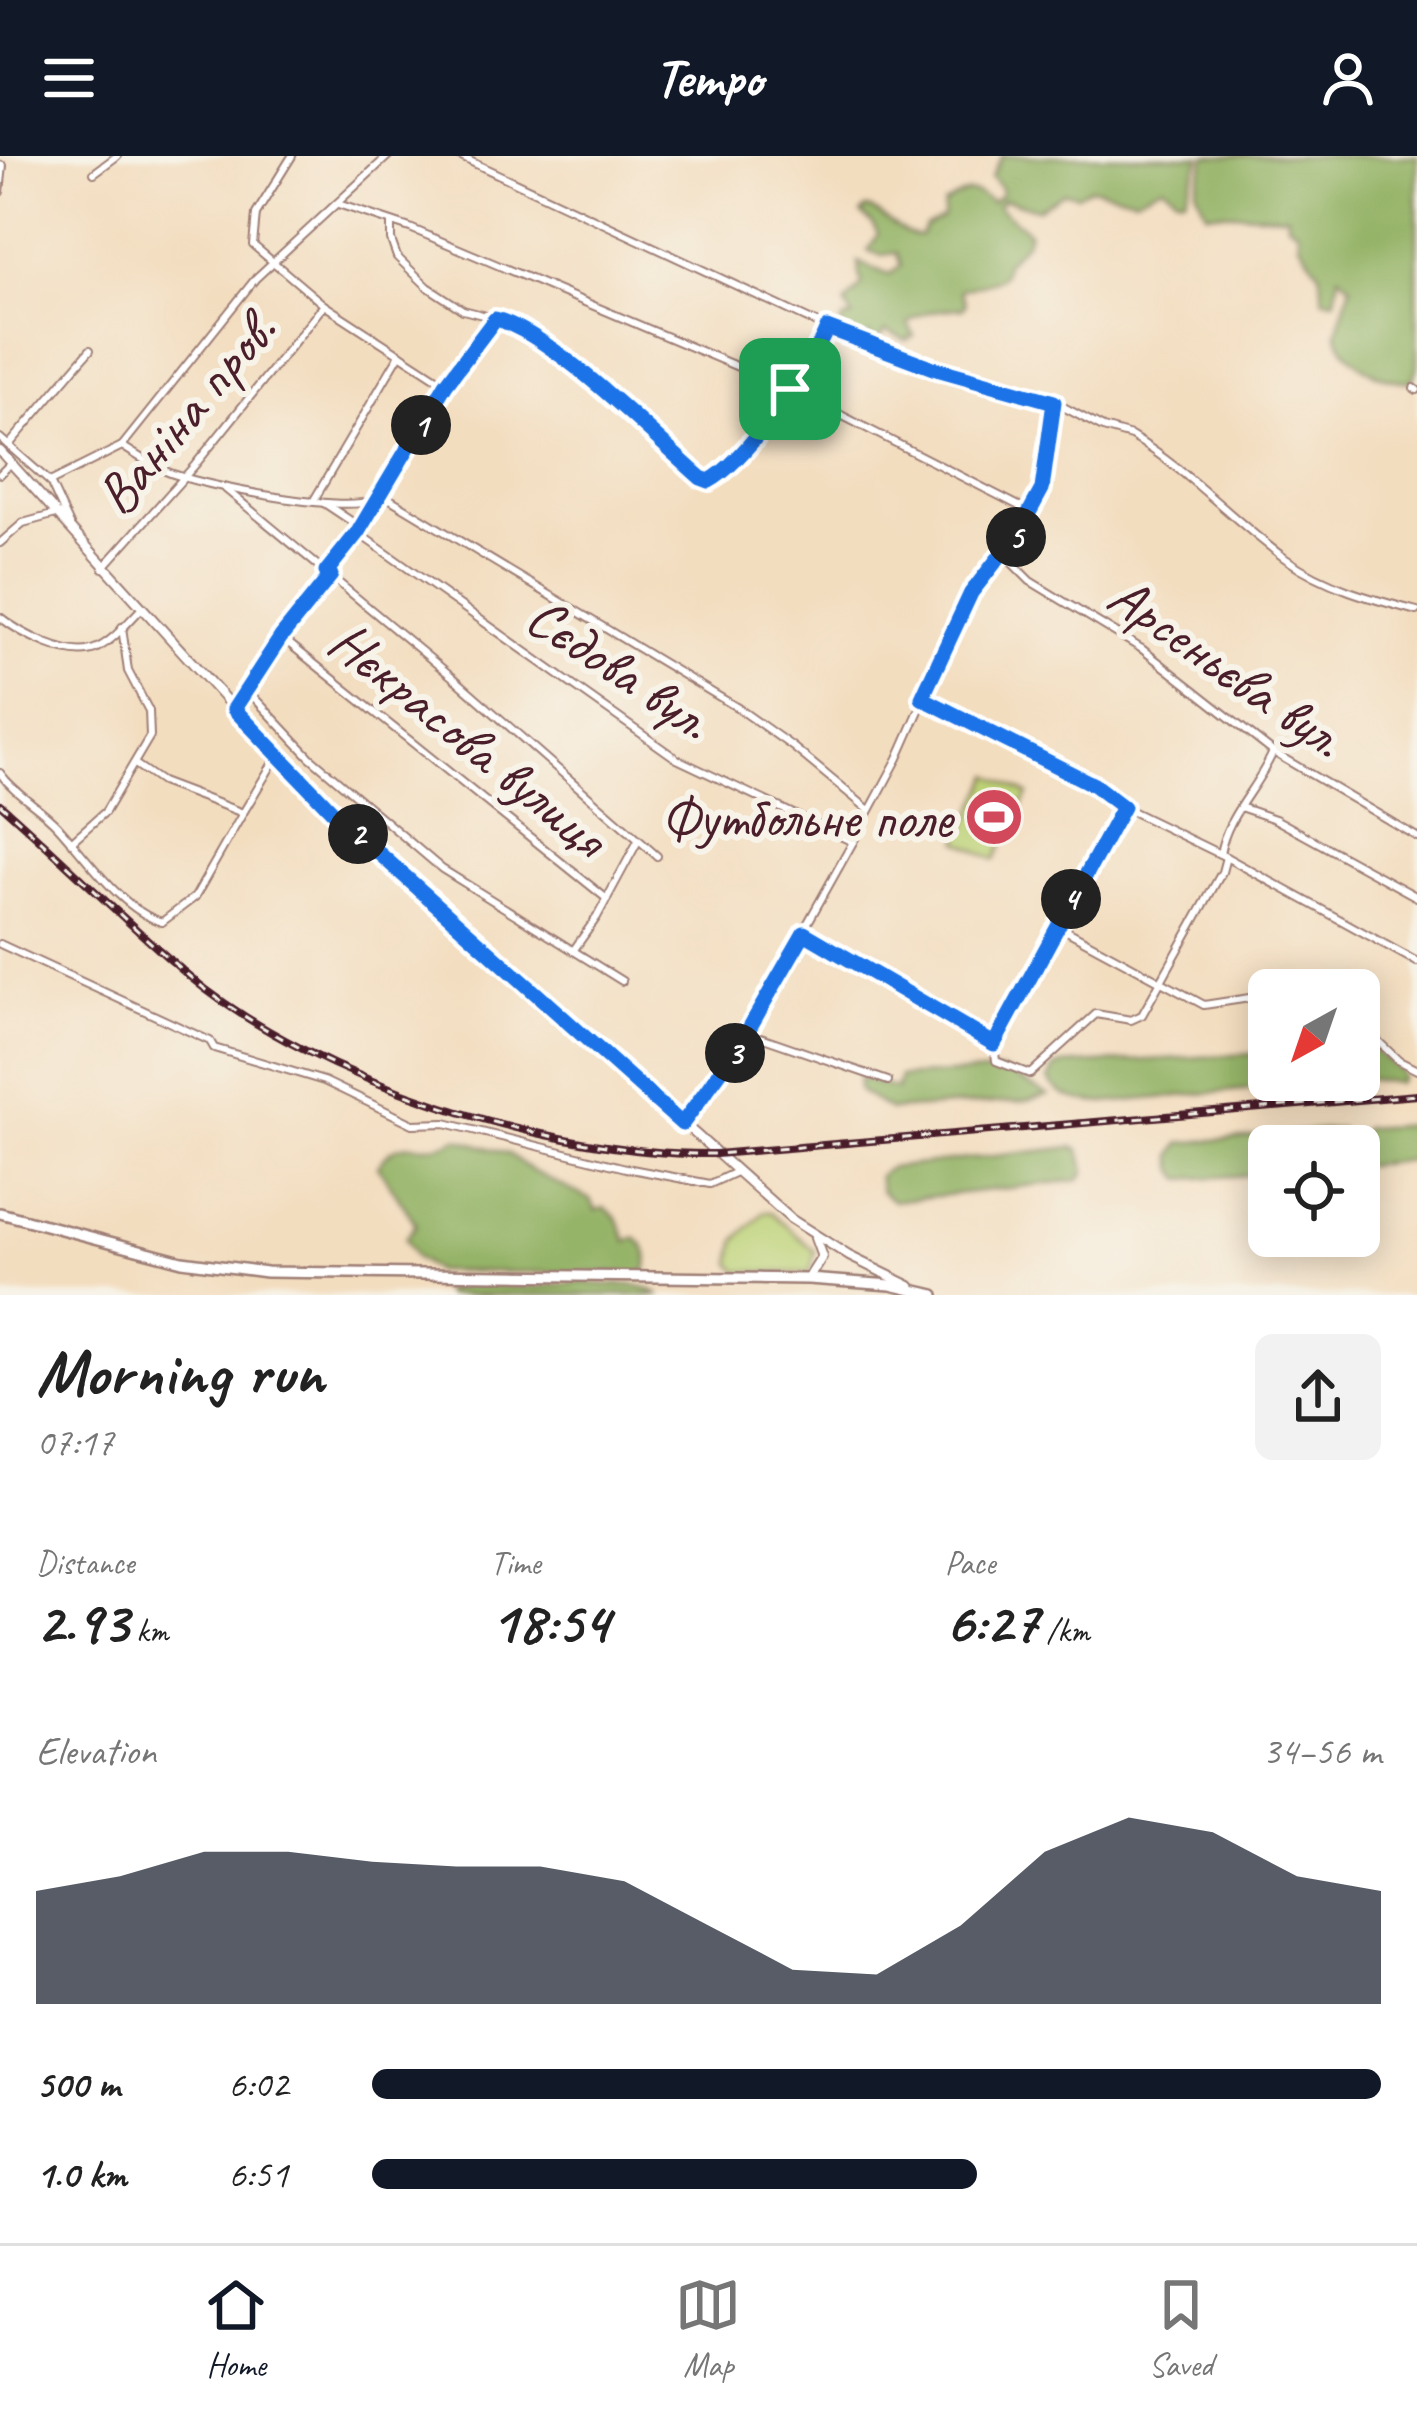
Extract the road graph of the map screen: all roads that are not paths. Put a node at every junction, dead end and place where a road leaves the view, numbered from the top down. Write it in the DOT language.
graph roads {
  1 [pos="117,156"];
  2 [pos="292,156"];
  3 [pos="388,156"];
  4 [pos="459,156"];
  5 [pos="0,165"];
  6 [pos="94,172"];
  7 [pos="0,192"];
  8 [pos="338,204"];
  9 [pos="392,222"];
  10 [pos="272,262"];
  11 [pos="324,305"];
  12 [pos="495,319"];
  13 [pos="827,328"];
  14 [pos="90,350"];
  15 [pos="400,354"];
  16 [pos="446,384"];
  17 [pos="790,389"];
  18 [pos="1054,402"];
  19 [pos="0,438"];
  20 [pos="9,445"];
  21 [pos="122,446"];
  22 [pos="0,452"];
  23 [pos="10,463"];
  24 [pos="0,474"];
  25 [pos="184,477"];
  26 [pos="50,482"];
  27 [pos="223,487"];
  28 [pos="378,497"];
  29 [pos="317,501"];
  30 [pos="1031,512"];
  31 [pos="56,514"];
  32 [pos="359,530"];
  33 [pos="73,534"];
  34 [pos="0,543"];
  35 [pos="1010,545"];
  36 [pos="104,568"];
  37 [pos="328,573"];
  38 [pos="141,609"];
  39 [pos="1417,610"];
  40 [pos="0,617"];
  41 [pos="122,627"];
  42 [pos="281,637"];
  43 [pos="247,689"];
  44 [pos="922,698"];
  45 [pos="234,709"];
  46 [pos="1273,752"];
  47 [pos="277,756"];
  48 [pos="135,764"];
  49 [pos="0,773"];
  50 [pos="1240,806"];
  51 [pos="1123,807"];
  52 [pos="869,811"];
  53 [pos="243,813"];
  54 [pos="1417,837"];
  55 [pos="639,840"];
  56 [pos="71,842"];
  57 [pos="854,842"];
  58 [pos="656,856"];
  59 [pos="1223,856"];
  60 [pos="1417,897"];
  61 [pos="607,899"];
  62 [pos="1056,925"];
  63 [pos="804,933"];
  64 [pos="0,944"];
  65 [pos="572,951"];
  66 [pos="1417,962"];
  67 [pos="622,981"];
  68 [pos="1159,982"];
  69 [pos="1248,998"];
  70 [pos="746,1032"];
  71 [pos="1380,1043"];
  72 [pos="994,1044"];
  73 [pos="1417,1070"];
  74 [pos="888,1082"];
  75 [pos="682,1124"];
  76 [pos="736,1172"];
  77 [pos="0,1213"];
  78 [pos="814,1236"];
  79 [pos="808,1279"];
  80 [pos="921,1291"];
  81 [pos="934,1295"];
  1 -- 6 [label="street"];
  2 -- 10 [label="street"];
  3 -- 8 [label="street"];
  4 -- 13 [label="street"];
  5 -- 7 [label="street"];
  8 -- 9 [label="street"];
  8 -- 10 [label="street"];
  9 -- 12 [label="street"];
  9 -- 17 [label="street"];
  10 -- 11 [label="street"];
  10 -- 21 [label="street"];
  11 -- 15 [label="street"];
  11 -- 25 [label="street, Ваніна пров."];
  12 -- 16 [label="street"];
  12 -- 17 [label="street"];
  13 -- 17 [label="street"];
  13 -- 18 [label="street"];
  14 -- 20 [label="street"];
  15 -- 16 [label="street"];
  15 -- 29 [label="street"];
  16 -- 28 [label="street"];
  17 -- 30 [label="street"];
  18 -- 30 [label="street"];
  18 -- 39 [label="street"];
  19 -- 20 [label="street"];
  20 -- 26 [label="street"];
  21 -- 25 [label="street"];
  21 -- 26 [label="street"];
  22 -- 23 [label="main road"];
  23 -- 24 [label="street"];
  23 -- 31 [label="main road"];
  25 -- 27 [label="street"];
  25 -- 36 [label="street, Ваніна пров."];
  26 -- 33 [label="street"];
  27 -- 29 [label="street"];
  27 -- 37 [label="street"];
  28 -- 29 [label="street"];
  28 -- 32 [label="street"];
  28 -- 52 [label="street"];
  29 -- 32 [label="street, Сєдова вул."];
  30 -- 35 [label="street"];
  31 -- 33 [label="main road"];
  31 -- 34 [label="street"];
  32 -- 37 [label="street"];
  32 -- 57 [label="street, Сєдова вул."];
  33 -- 36 [label="main road"];
  35 -- 44 [label="street"];
  35 -- 46 [label="street, Арсеньєва вул."];
  36 -- 38 [label="main road"];
  37 -- 42 [label="street"];
  37 -- 55 [label="street"];
  38 -- 41 [label="street"];
  38 -- 45 [label="main road"];
  40 -- 41 [label="street"];
  41 -- 48 [label="street"];
  42 -- 43 [label="street"];
  42 -- 61 [label="street, Нєкрасова вулиця"];
  43 -- 45 [label="street"];
  43 -- 65 [label="street"];
  44 -- 51 [label="street"];
  44 -- 52 [label="street"];
  45 -- 47 [label="main road"];
  46 -- 50 [label="street"];
  46 -- 54 [label="street, Арсеньєва вул."];
  47 -- 53 [label="street"];
  47 -- 75 [label="main road"];
  48 -- 53 [label="street"];
  48 -- 56 [label="street"];
  49 -- 56 [label="street"];
  50 -- 59 [label="street"];
  50 -- 60 [label="street"];
  51 -- 59 [label="street"];
  51 -- 62 [label="street"];
  52 -- 57 [label="street"];
  53 -- 56 [label="street"];
  55 -- 58 [label="street"];
  55 -- 61 [label="street"];
  57 -- 63 [label="street"];
  59 -- 66 [label="street"];
  59 -- 68 [label="street"];
  61 -- 65 [label="street"];
  62 -- 68 [label="street"];
  62 -- 72 [label="street"];
  63 -- 70 [label="street"];
  63 -- 72 [label="street"];
  64 -- 76 [label="street"];
  65 -- 67 [label="street"];
  68 -- 69 [label="street"];
  68 -- 72 [label="street"];
  70 -- 74 [label="street"];
  70 -- 75 [label="street"];
  71 -- 73 [label="street"];
  75 -- 76 [label="main road"];
  76 -- 78 [label="main road"];
  77 -- 79 [label="main road"];
  78 -- 79 [label="main road"];
  78 -- 80 [label="main road"];
  79 -- 80 [label="main road"];
  80 -- 81 [label="main road"];
}
